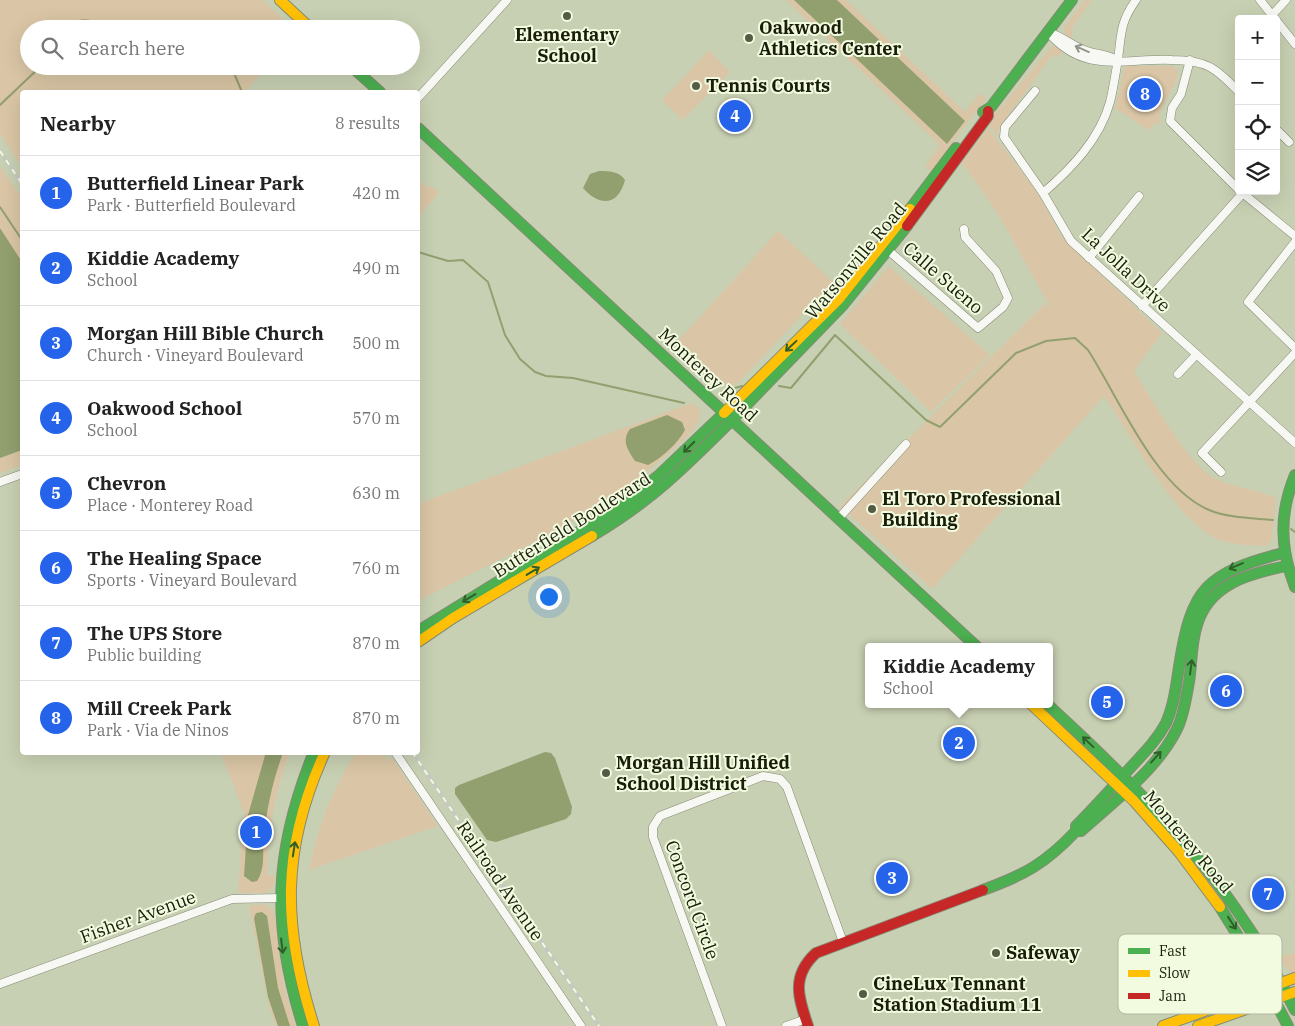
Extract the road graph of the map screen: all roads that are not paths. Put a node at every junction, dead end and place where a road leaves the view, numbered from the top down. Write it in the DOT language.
graph roads {
  1 [pos="280,0"];
  2 [pos="507,0"];
  3 [pos="1072,0"];
  4 [pos="1136,0"];
  5 [pos="1260,0"];
  6 [pos="1286,0"];
  7 [pos="1273,14"];
  8 [pos="301,20"];
  9 [pos="1048,32"];
  10 [pos="1295,44"];
  11 [pos="1190,60"];
  12 [pos="1118,61"];
  13 [pos="361,75"];
  14 [pos="1235,89"];
  15 [pos="378,90"];
  16 [pos="1035,91"];
  17 [pos="420,96"];
  18 [pos="420,130"];
  19 [pos="1280,133"];
  20 [pos="1289,142"];
  21 [pos="958,150"];
  22 [pos="1235,187"];
  23 [pos="1043,193"];
  24 [pos="1237,195"];
  25 [pos="1244,195"];
  26 [pos="1139,196"];
  27 [pos="964,229"];
  28 [pos="1295,236"];
  29 [pos="1295,242"];
  30 [pos="888,251"];
  31 [pos="1089,258"];
  32 [pos="1142,306"];
  33 [pos="1295,348"];
  34 [pos="1295,353"];
  35 [pos="1196,355"];
  36 [pos="1178,374"];
  37 [pos="1250,403"];
  38 [pos="724,413"];
  39 [pos="732,420"];
  40 [pos="1295,443"];
  41 [pos="906,444"];
  42 [pos="1221,472"];
  43 [pos="20,475"];
  44 [pos="1295,475"];
  45 [pos="0,482"];
  46 [pos="838,518"];
  47 [pos="1283,553"];
  48 [pos="1286,566"];
  49 [pos="1295,587"];
  50 [pos="420,630"];
  51 [pos="420,641"];
  52 [pos="973,643"];
  53 [pos="1035,708"];
  54 [pos="1051,708"];
  55 [pos="313,755"];
  56 [pos="324,755"];
  57 [pos="397,755"];
  58 [pos="1128,779"];
  59 [pos="1120,787"];
  60 [pos="284,898"];
  61 [pos="1239,934"];
  62 [pos="1252,934"];
  63 [pos="843,942"];
  64 [pos="1295,978"];
  65 [pos="1282,982"];
  66 [pos="1282,983"];
  67 [pos="0,984"];
  68 [pos="1291,994"];
  69 [pos="1295,1010"];
  70 [pos="1282,1013"];
  71 [pos="1194,1014"];
  72 [pos="1231,1014"];
  73 [pos="807,1023"];
  74 [pos="303,1026"];
  75 [pos="314,1026"];
  76 [pos="581,1026"];
  77 [pos="722,1026"];
  78 [pos="786,1026"];
  79 [pos="1163,1026"];
  80 [pos="1198,1026"];
  81 [pos="1288,1026"];
  1 -- 8 [label="main road"];
  2 -- 17 [label="street"];
  3 -- 9 [label="main road, Watsonville Road"];
  4 -- 12 [label="street"];
  5 -- 7 [label="street"];
  6 -- 7 [label="street"];
  7 -- 10 [label="street"];
  9 -- 12 [label="street"];
  9 -- 21 [label="main road, Watsonville Road"];
  11 -- 12 [label="street"];
  11 -- 14 [label="street"];
  11 -- 22 [label="street"];
  12 -- 23 [label="street"];
  13 -- 15 [label="main road"];
  16 -- 23 [label="street, La Jolla Drive"];
  18 -- 38 [label="main road, Monterey Road"];
  19 -- 20 [label="street"];
  21 -- 30 [label="main road, Watsonville Road"];
  21 -- 38 [label="main road, Watsonville Road, one-way"];
  23 -- 31 [label="street, La Jolla Drive"];
  24 -- 32 [label="street"];
  25 -- 28 [label="street"];
  26 -- 31 [label="street"];
  27 -- 30 [label="street, Calle Sueno"];
  29 -- 33 [label="street"];
  30 -- 39 [label="main road, Watsonville Road"];
  31 -- 32 [label="street, La Jolla Drive"];
  32 -- 35 [label="street, La Jolla Drive"];
  34 -- 37 [label="street"];
  35 -- 36 [label="street"];
  35 -- 37 [label="street, La Jolla Drive"];
  37 -- 40 [label="street, La Jolla Drive"];
  37 -- 42 [label="street"];
  38 -- 39 [label="main road, Monterey Road"];
  38 -- 50 [label="main road, Butterfield Boulevard, one-way"];
  39 -- 46 [label="main road, Monterey Road"];
  51 -- 39 [label="main road, Butterfield Boulevard, one-way"];
  41 -- 46 [label="street"];
  43 -- 45 [label="street"];
  44 -- 47 [label="main road"];
  46 -- 52 [label="main road, Monterey Road"];
  47 -- 48 [label="main road"];
  47 -- 58 [label="main road, one-way"];
  48 -- 49 [label="main road"];
  58 -- 48 [label="main road, one-way"];
  53 -- 59 [label="main road, Monterey Road"];
  58 -- 54 [label="main road, Monterey Road, one-way"];
  55 -- 60 [label="main road"];
  60 -- 56 [label="main road, one-way"];
  57 -- 76 [label="street, Railroad Avenue"];
  58 -- 59 [label="main road"];
  58 -- 62 [label="main road, Monterey Road"];
  59 -- 61 [label="main road, Monterey Road, one-way"];
  59 -- 63 [label="main road"];
  60 -- 67 [label="street, Fisher Avenue"];
  60 -- 74 [label="main road, one-way"];
  60 -- 75 [label="main road"];
  63 -- 73 [label="main road"];
  63 -- 77 [label="street, Concord Circle"];
  64 -- 65 [label="main road"];
  66 -- 68 [label="main road, Monterey Road"];
  68 -- 69 [label="main road, Monterey Road"];
  70 -- 81 [label="main road, Monterey Road"];
  71 -- 79 [label="main road"];
  72 -- 80 [label="main road"];
  73 -- 78 [label="street"];
}
